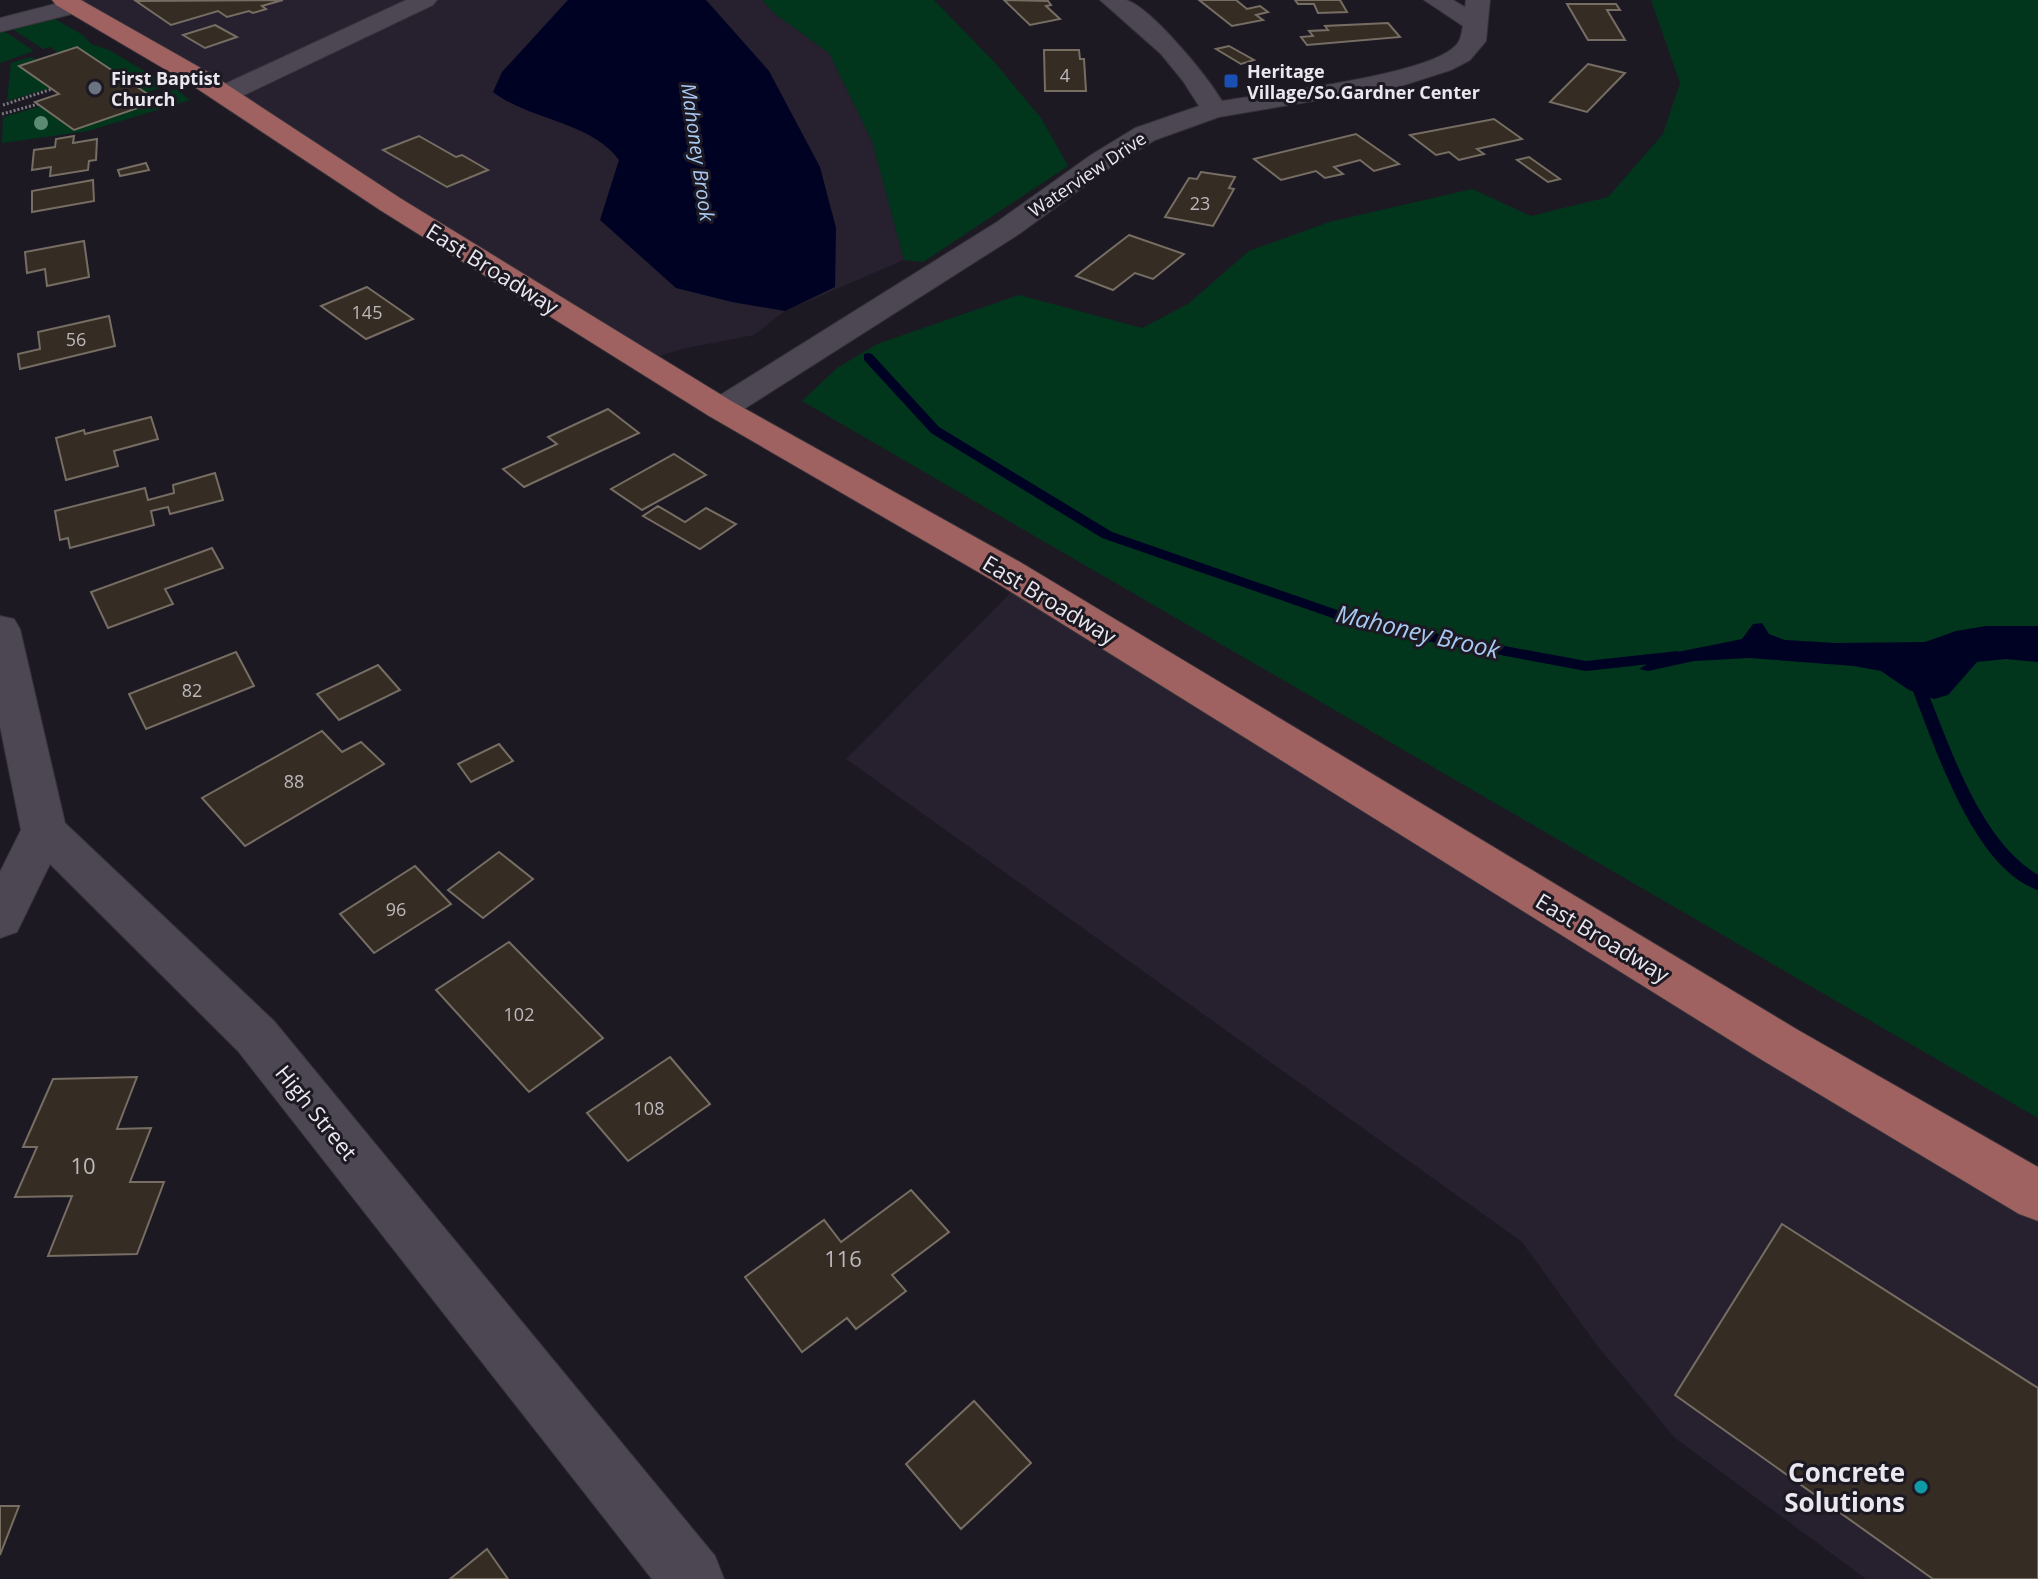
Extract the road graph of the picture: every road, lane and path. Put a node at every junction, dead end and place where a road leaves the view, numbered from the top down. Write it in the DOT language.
graph roads {
  1 [pos="425,0"];
  2 [pos="1112,0"];
  3 [pos="1436,0"];
  4 [pos="69,3"];
  5 [pos="1477,12"];
  6 [pos="0,25"];
  7 [pos="52,89"];
  8 [pos="225,94"];
  9 [pos="38,104"];
  10 [pos="3,105"];
  11 [pos="1214,110"];
  12 [pos="2,114"];
  13 [pos="721,409"];
  14 [pos="0,629"];
  15 [pos="44,830"];
  16 [pos="0,919"];
  17 [pos="2038,1196"];
  18 [pos="692,1579"];
  1 -- 8 [label="street"];
  2 -- 11 [label="street"];
  3 -- 5 [label="street"];
  4 -- 6 [label="street"];
  4 -- 8 [label="main road, East Broadway"];
  5 -- 11 [label="street, Waterview Drive"];
  7 -- 10 [label="path"];
  8 -- 13 [label="main road, East Broadway"];
  9 -- 12 [label="path"];
  11 -- 13 [label="street, Waterview Drive"];
  13 -- 17 [label="main road, East Broadway"];
  14 -- 15 [label="street"];
  15 -- 16 [label="street"];
  15 -- 18 [label="street, High Street"];
}
